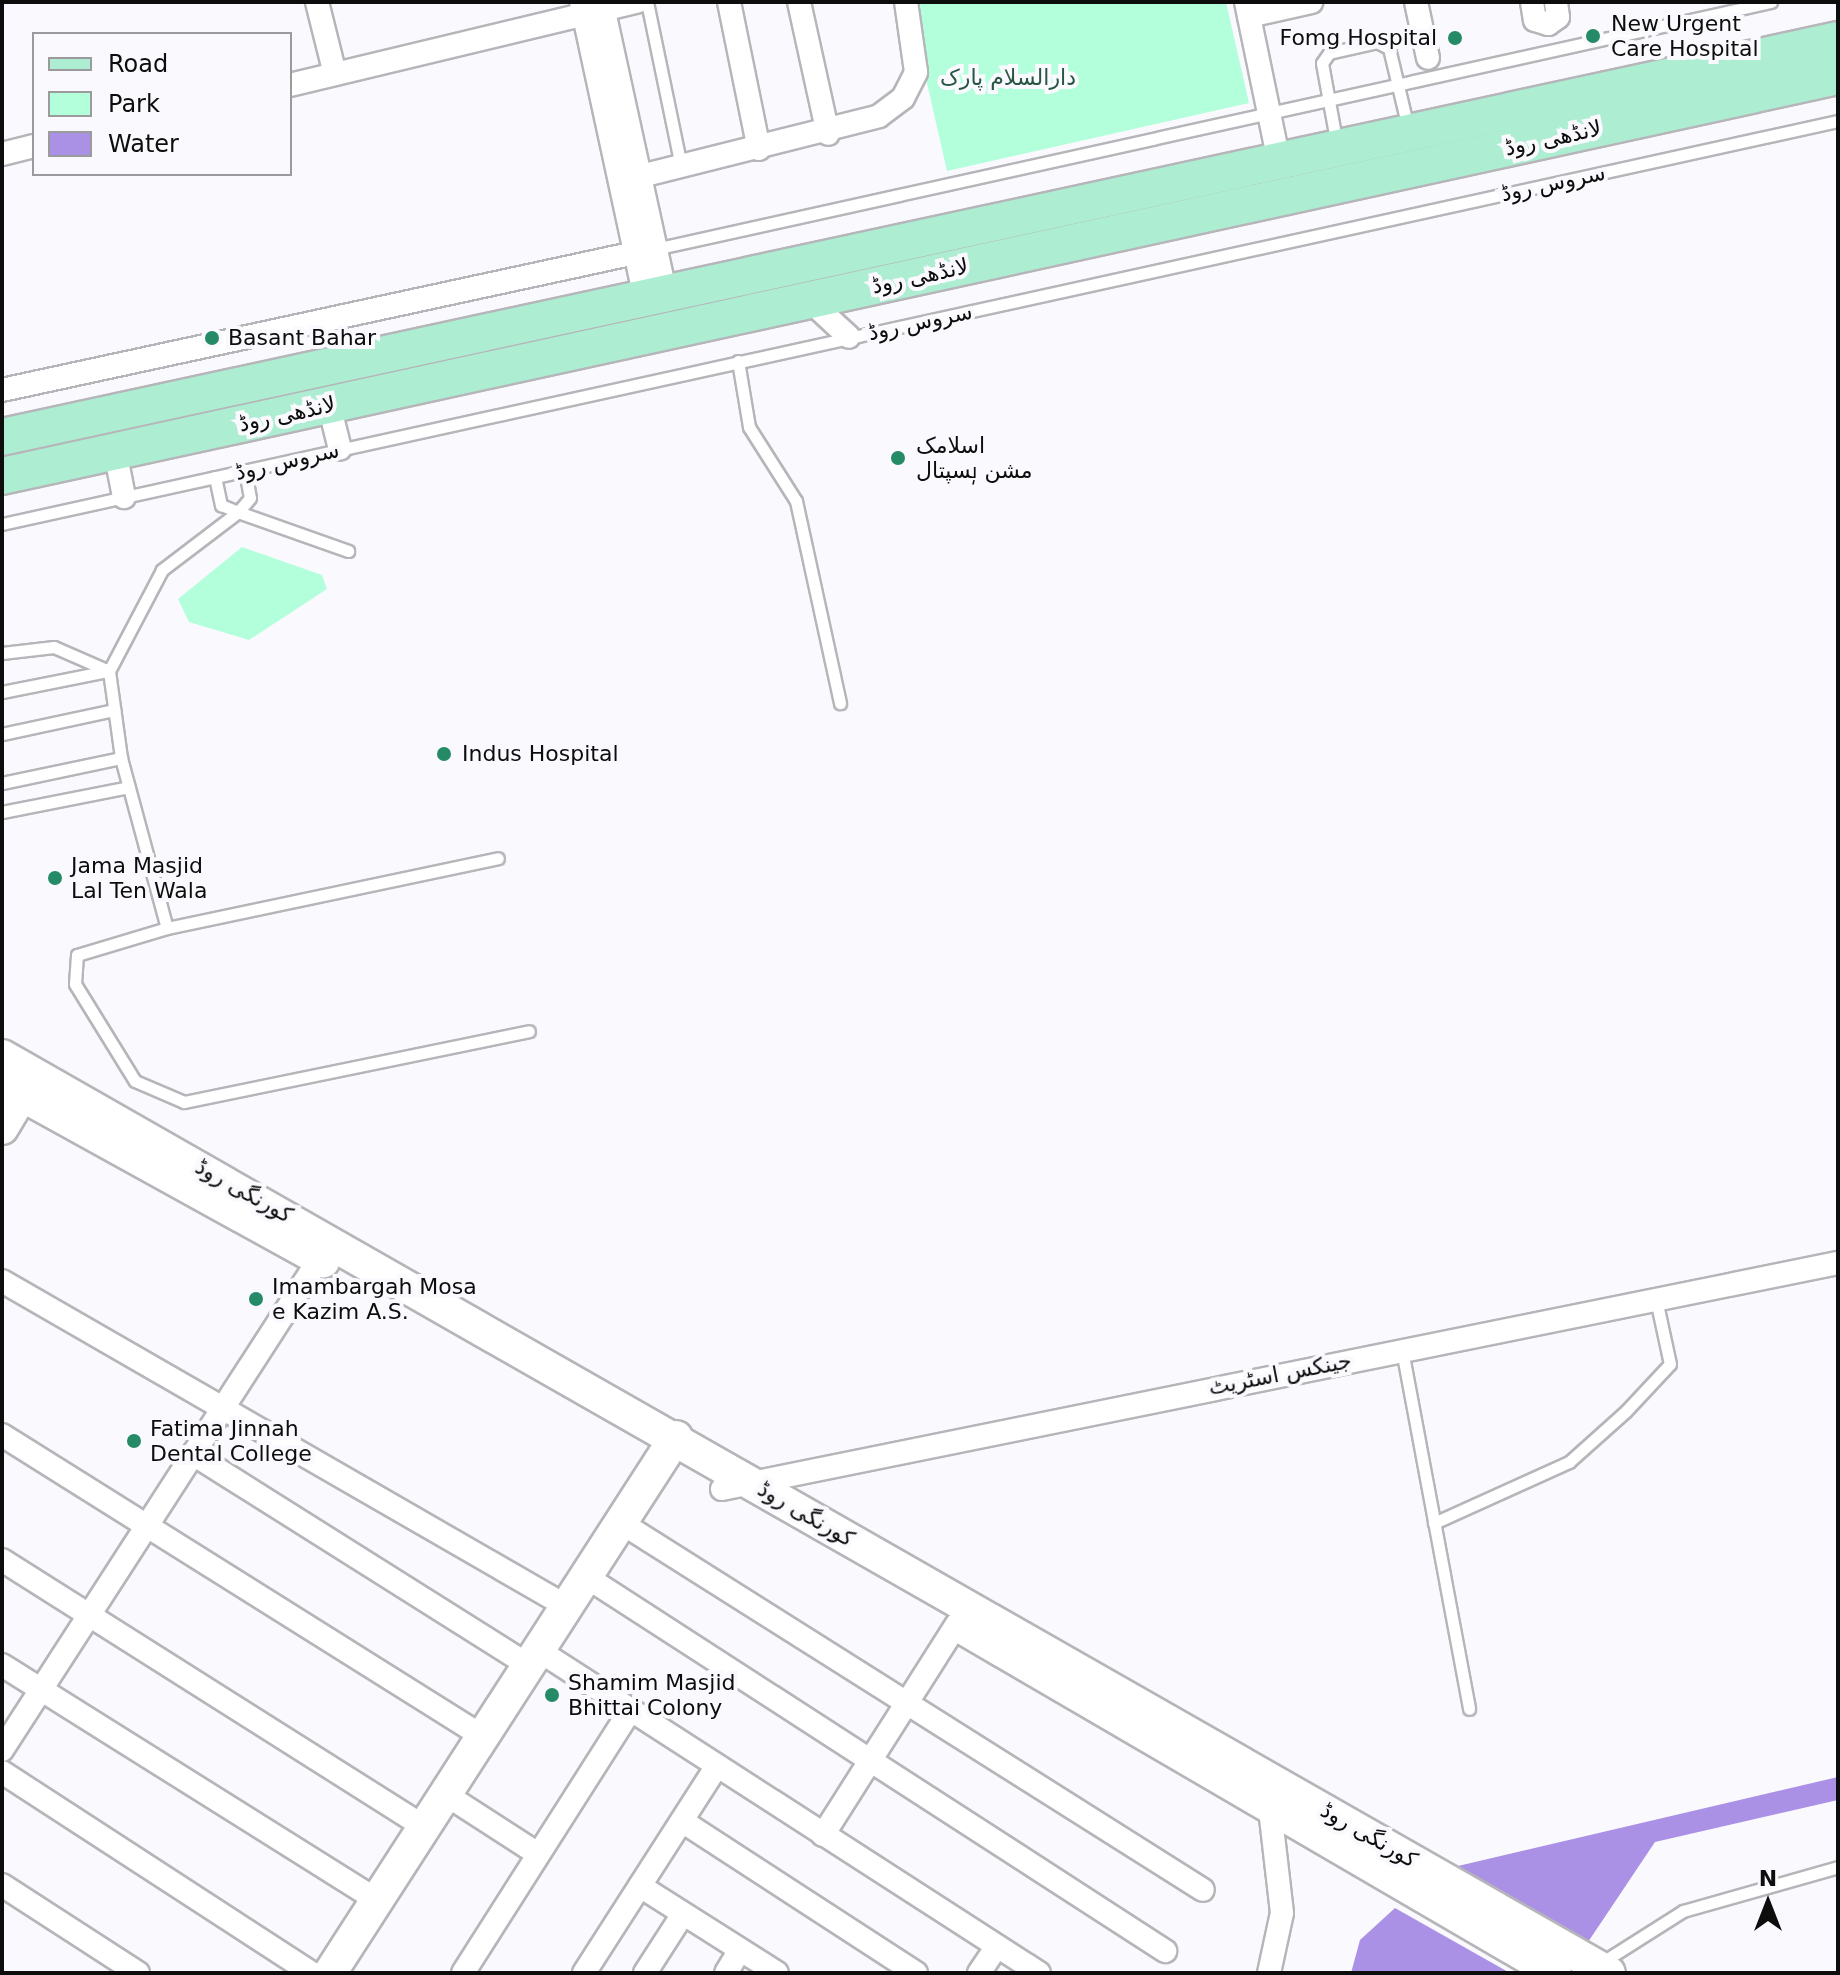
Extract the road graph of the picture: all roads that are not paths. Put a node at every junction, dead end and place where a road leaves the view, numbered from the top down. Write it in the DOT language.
graph roads {
  1 [pos="317,2"];
  2 [pos="637,2"];
  3 [pos="647,2"];
  4 [pos="729,2"];
  5 [pos="799,2"];
  6 [pos="906,2"];
  7 [pos="1311,2"];
  8 [pos="1416,2"];
  9 [pos="1532,2"];
  10 [pos="1556,2"];
  11 [pos="1771,2"];
  12 [pos="592,7"];
  13 [pos="1248,9"];
  14 [pos="1838,40"];
  15 [pos="1428,58"];
  16 [pos="335,74"];
  17 [pos="1838,76"];
  18 [pos="1399,82"];
  19 [pos="292,85"];
  20 [pos="1328,98"];
  21 [pos="1268,111"];
  22 [pos="1838,121"];
  23 [pos="1408,133"];
  24 [pos="828,134"];
  25 [pos="32,146"];
  26 [pos="759,149"];
  27 [pos="1338,149"];
  28 [pos="2,154"];
  29 [pos="1279,162"];
  30 [pos="681,166"];
  31 [pos="641,176"];
  32 [pos="646,251"];
  33 [pos="656,297"];
  34 [pos="809,300"];
  35 [pos="849,337"];
  36 [pos="738,361"];
  37 [pos="2,390"];
  38 [pos="329,405"];
  39 [pos="2,437"];
  40 [pos="340,449"];
  41 [pos="115,451"];
  42 [pos="245,470"];
  43 [pos="2,476"];
  44 [pos="215,477"];
  45 [pos="124,497"];
  46 [pos="238,512"];
  47 [pos="2,524"];
  48 [pos="348,551"];
  49 [pos="2,653"];
  50 [pos="109,671"];
  51 [pos="2,692"];
  52 [pos="840,703"];
  53 [pos="114,710"];
  54 [pos="2,734"];
  55 [pos="121,758"];
  56 [pos="2,783"];
  57 [pos="129,787"];
  58 [pos="2,812"];
  59 [pos="498,858"];
  60 [pos="167,928"];
  61 [pos="529,1031"];
  62 [pos="2,1056"];
  63 [pos="12,1090"];
  64 [pos="2,1128"];
  65 [pos="326,1250"];
  66 [pos="1838,1263"];
  67 [pos="2,1281"];
  68 [pos="1656,1299"];
  69 [pos="1402,1350"];
  70 [pos="222,1408"];
  71 [pos="2,1435"];
  72 [pos="670,1446"];
  73 [pos="193,1454"];
  74 [pos="735,1485"];
  75 [pos="620,1522"];
  76 [pos="1434,1523"];
  77 [pos="147,1525"];
  78 [pos="2,1560"];
  79 [pos="585,1576"];
  80 [pos="566,1606"];
  81 [pos="89,1615"];
  82 [pos="957,1624"];
  83 [pos="533,1658"];
  84 [pos="2,1665"];
  85 [pos="39,1690"];
  86 [pos="911,1701"];
  87 [pos="1469,1709"];
  88 [pos="630,1711"];
  89 [pos="482,1736"];
  90 [pos="2,1750"];
  91 [pos="872,1760"];
  92 [pos="717,1766"];
  93 [pos="2,1772"];
  94 [pos="1242,1777"];
  95 [pos="445,1794"];
  96 [pos="1270,1809"];
  97 [pos="682,1821"];
  98 [pos="424,1827"];
  99 [pos="823,1835"];
  100 [pos="538,1854"];
  101 [pos="1838,1867"];
  102 [pos="1402,1869"];
  103 [pos="2,1885"];
  104 [pos="640,1886"];
  105 [pos="1203,1890"];
  106 [pos="377,1900"];
  107 [pos="683,1914"];
  108 [pos="997,1946"];
  109 [pos="740,1950"];
  110 [pos="1165,1951"];
  111 [pos="1585,1967"];
  112 [pos="138,1973"];
  113 [pos="311,1973"];
  114 [pos="330,1973"];
  115 [pos="463,1973"];
  116 [pos="584,1973"];
  117 [pos="645,1973"];
  118 [pos="726,1973"];
  119 [pos="777,1973"];
  120 [pos="916,1973"];
  121 [pos="979,1973"];
  122 [pos="1039,1973"];
  123 [pos="1269,1973"];
  1 -- 16 [label="street"];
  2 -- 12 [label="street"];
  3 -- 30 [label="lane"];
  4 -- 26 [label="street"];
  5 -- 24 [label="street"];
  6 -- 24 [label="street"];
  7 -- 13 [label="street"];
  8 -- 15 [label="street"];
  9 -- 10 [label="street"];
  11 -- 18 [label="lane"];
  12 -- 16 [label="street"];
  12 -- 31 [label="street"];
  12 -- 32 [label="street"];
  13 -- 21 [label="street"];
  14 -- 23 [label="main road, لانڈھی روڈ"];
  16 -- 19 [label="street"];
  17 -- 34 [label="main road, لانڈھی روڈ"];
  18 -- 20 [label="lane"];
  18 -- 20 [label="lane"];
  18 -- 23 [label="lane"];
  20 -- 21 [label="lane"];
  20 -- 27 [label="lane"];
  21 -- 29 [label="street"];
  21 -- 32 [label="lane"];
  22 -- 35 [label="lane, سروس روڈ"];
  23 -- 27 [label="main road, لانڈھی روڈ"];
  24 -- 26 [label="street"];
  25 -- 28 [label="street"];
  26 -- 30 [label="street"];
  27 -- 29 [label="main road, لانڈھی روڈ"];
  29 -- 33 [label="main road, لانڈھی روڈ"];
  30 -- 31 [label="street"];
  31 -- 32 [label="street"];
  32 -- 33 [label="street"];
  32 -- 37 [label="street"];
  33 -- 39 [label="main road, لانڈھی روڈ"];
  34 -- 35 [label="street"];
  34 -- 38 [label="main road, لانڈھی روڈ"];
  35 -- 36 [label="lane, سروس روڈ"];
  36 -- 40 [label="lane, سروس روڈ"];
  36 -- 52 [label="lane"];
  38 -- 40 [label="street"];
  38 -- 41 [label="main road, لانڈھی روڈ"];
  40 -- 42 [label="lane, سروس روڈ"];
  41 -- 43 [label="main road, لانڈھی روڈ"];
  41 -- 45 [label="street"];
  42 -- 44 [label="lane, سروس روڈ"];
  42 -- 46 [label="lane"];
  44 -- 45 [label="lane, سروس روڈ"];
  44 -- 46 [label="lane"];
  45 -- 47 [label="lane, سروس روڈ"];
  46 -- 48 [label="lane"];
  46 -- 50 [label="lane"];
  49 -- 50 [label="lane"];
  50 -- 51 [label="lane"];
  50 -- 53 [label="lane"];
  53 -- 54 [label="lane"];
  53 -- 55 [label="lane"];
  55 -- 56 [label="lane"];
  55 -- 57 [label="lane"];
  57 -- 58 [label="lane"];
  57 -- 60 [label="lane"];
  59 -- 60 [label="lane"];
  60 -- 61 [label="lane"];
  62 -- 65 [label="main road, کورنگی روڈ"];
  63 -- 64 [label="main road"];
  63 -- 65 [label="main road, کورنگی روڈ"];
  65 -- 70 [label="street"];
  65 -- 72 [label="main road, کورنگی روڈ"];
  66 -- 68 [label="street, جینکس اسٹریٹ"];
  67 -- 70 [label="street"];
  68 -- 69 [label="street, جینکس اسٹریٹ"];
  68 -- 76 [label="lane"];
  69 -- 74 [label="street, جینکس اسٹریٹ"];
  69 -- 76 [label="lane"];
  70 -- 73 [label="street"];
  70 -- 80 [label="street"];
  71 -- 77 [label="street"];
  72 -- 74 [label="main road, کورنگی روڈ"];
  72 -- 75 [label="main road"];
  73 -- 77 [label="street"];
  73 -- 83 [label="street"];
  74 -- 82 [label="main road, کورنگی روڈ"];
  74 -- 94 [label="main road, کورنگی روڈ"];
  75 -- 79 [label="main road"];
  75 -- 86 [label="street"];
  76 -- 87 [label="lane"];
  77 -- 81 [label="street"];
  77 -- 89 [label="street"];
  78 -- 81 [label="street"];
  79 -- 80 [label="main road"];
  79 -- 91 [label="street"];
  80 -- 83 [label="main road"];
  81 -- 85 [label="street"];
  81 -- 98 [label="street"];
  82 -- 86 [label="street"];
  82 -- 94 [label="main road, کورنگی روڈ"];
  83 -- 88 [label="street"];
  83 -- 89 [label="main road"];
  84 -- 85 [label="street"];
  85 -- 90 [label="street"];
  85 -- 106 [label="street"];
  86 -- 91 [label="street"];
  86 -- 105 [label="street"];
  88 -- 92 [label="street"];
  88 -- 100 [label="street"];
  89 -- 95 [label="main road"];
  91 -- 99 [label="street"];
  91 -- 110 [label="street"];
  92 -- 97 [label="street"];
  92 -- 99 [label="street"];
  93 -- 113 [label="street"];
  94 -- 96 [label="main road, کورنگی روڈ"];
  94 -- 102 [label="main road, کورنگی روڈ"];
  95 -- 98 [label="main road"];
  95 -- 100 [label="street"];
  96 -- 102 [label="main road, کورنگی روڈ"];
  96 -- 123 [label="street"];
  97 -- 104 [label="street"];
  97 -- 120 [label="street"];
  98 -- 106 [label="main road"];
  99 -- 108 [label="street"];
  100 -- 115 [label="street"];
  101 -- 111 [label="lane"];
  102 -- 111 [label="main road, کورنگی روڈ"];
  103 -- 112 [label="street"];
  104 -- 107 [label="street"];
  104 -- 116 [label="street"];
  106 -- 114 [label="main road"];
  107 -- 109 [label="street"];
  107 -- 117 [label="street"];
  108 -- 121 [label="street"];
  108 -- 122 [label="street"];
  109 -- 118 [label="street"];
  109 -- 119 [label="street"];
}
